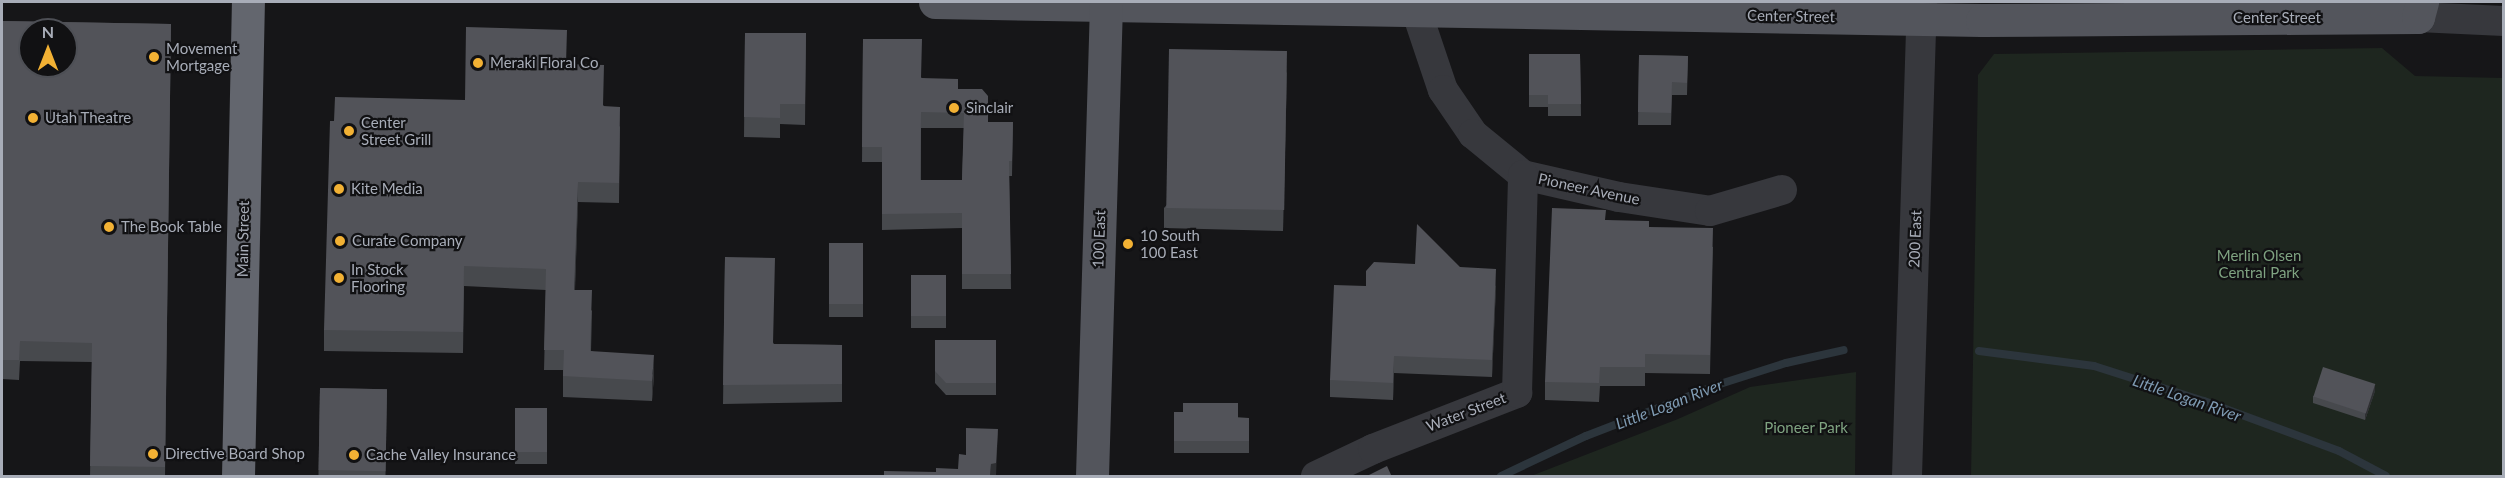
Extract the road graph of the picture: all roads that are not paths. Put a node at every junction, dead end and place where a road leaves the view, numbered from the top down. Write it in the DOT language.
graph roads {
  1 [pos="248,2"];
  2 [pos="935,2"];
  3 [pos="1106,3"];
  4 [pos="2420,9"];
  5 [pos="1416,10"];
  6 [pos="1922,10"];
  7 [pos="2504,21"];
  8 [pos="1523,175"];
  9 [pos="1782,190"];
  10 [pos="238,477"];
  11 [pos="1092,477"];
  12 [pos="1316,477"];
  13 [pos="1907,477"];
  1 -- 10 [label="highway, Main Street"];
  2 -- 3 [label="main road, Center Street"];
  3 -- 5 [label="main road, Center Street"];
  3 -- 11 [label="main road, 100 East"];
  4 -- 6 [label="main road, Center Street"];
  4 -- 7 [label="street, Center Street"];
  5 -- 6 [label="main road, Center Street"];
  5 -- 8 [label="street, Pioneer Avenue"];
  6 -- 13 [label="street, 200 East"];
  8 -- 9 [label="street, Pioneer Avenue"];
  8 -- 12 [label="street, Water Street"];
}
